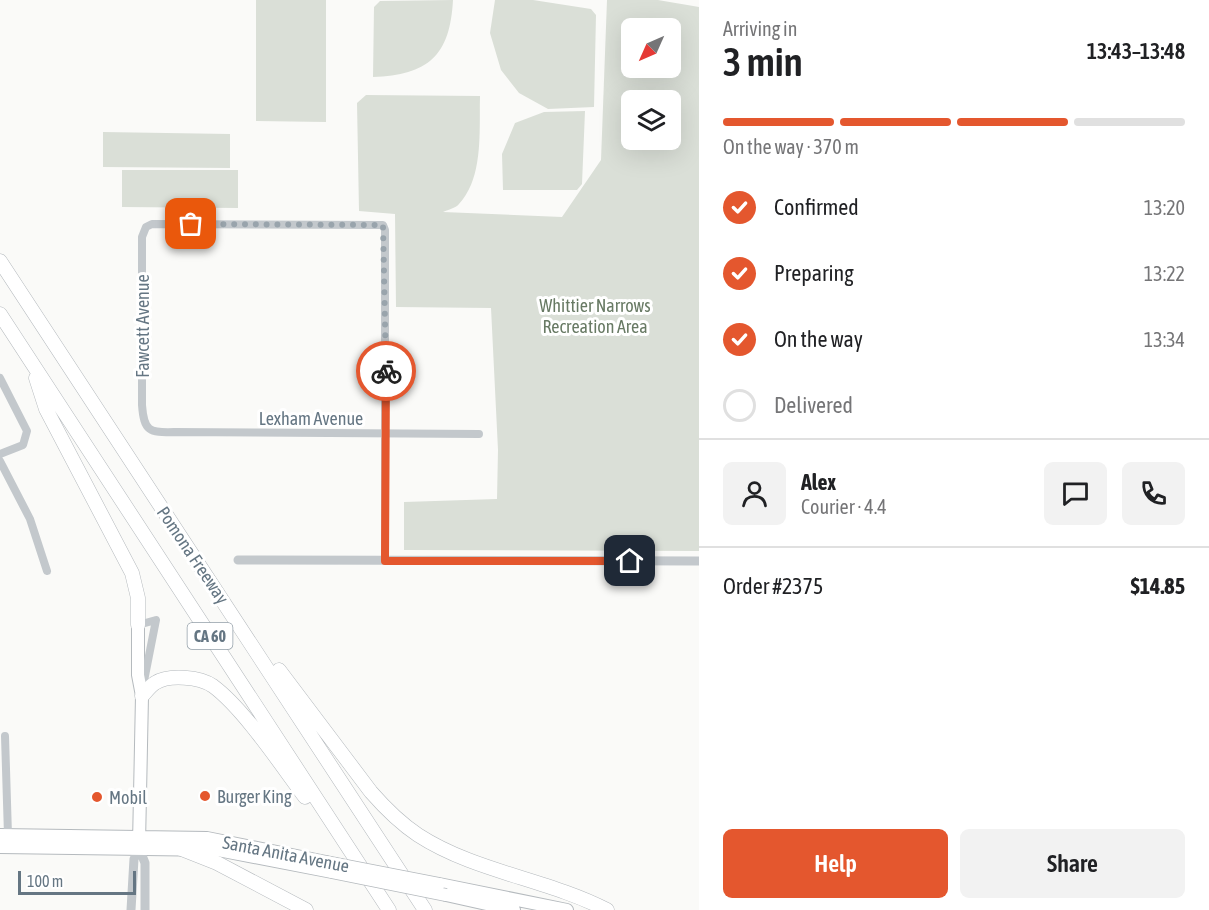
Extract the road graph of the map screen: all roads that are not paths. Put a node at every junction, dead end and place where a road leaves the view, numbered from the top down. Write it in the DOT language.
graph roads {
  1 [pos="0,261"];
  2 [pos="0,314"];
  3 [pos="30,362"];
  4 [pos="0,378"];
  5 [pos="146,426"];
  6 [pos="386,433"];
  7 [pos="479,434"];
  8 [pos="0,454"];
  9 [pos="0,462"];
  10 [pos="238,560"];
  11 [pos="385,561"];
  12 [pos="699,561"];
  13 [pos="200,563"];
  14 [pos="47,571"];
  15 [pos="138,625"];
  16 [pos="141,696"];
  17 [pos="5,736"];
  18 [pos="4,835"];
  19 [pos="139,843"];
  20 [pos="0,847"];
  21 [pos="179,848"];
  22 [pos="396,865"];
  23 [pos="360,866"];
  24 [pos="329,867"];
  25 [pos="133,882"];
  26 [pos="145,884"];
  27 [pos="443,889"];
  28 [pos="131,910"];
  29 [pos="145,910"];
  30 [pos="306,910"];
  31 [pos="389,910"];
  32 [pos="425,910"];
  33 [pos="431,910"];
  34 [pos="514,910"];
  35 [pos="567,910"];
  36 [pos="607,910"];
  1 -- 13 [label="highway, Pomona Freeway / CA 60"];
  2 -- 3 [label="highway, Pomona Freeway / CA 60"];
  3 -- 15 [label="highway"];
  3 -- 23 [label="highway, Pomona Freeway / CA 60"];
  4 -- 8 [label="street"];
  5 -- 6 [label="street, Lexham Avenue"];
  5 -- 6 [label="street, Fawcett Avenue"];
  6 -- 7 [label="street, Lexham Avenue"];
  6 -- 11 [label="street"];
  9 -- 14 [label="street"];
  10 -- 11 [label="street"];
  11 -- 12 [label="street"];
  13 -- 22 [label="highway, Pomona Freeway / CA 60"];
  13 -- 36 [label="highway"];
  15 -- 16 [label="main road"];
  15 -- 16 [label="street"];
  16 -- 19 [label="main road"];
  16 -- 23 [label="highway"];
  17 -- 18 [label="street"];
  18 -- 19 [label="main road, Santa Anita Avenue"];
  19 -- 20 [label="main road, Santa Anita Avenue"];
  19 -- 21 [label="main road, Santa Anita Avenue"];
  19 -- 24 [label="main road, Santa Anita Avenue"];
  19 -- 25 [label="street"];
  19 -- 26 [label="street"];
  21 -- 24 [label="main road, Santa Anita Avenue"];
  21 -- 30 [label="highway"];
  22 -- 32 [label="highway, Pomona Freeway / CA 60"];
  22 -- 33 [label="highway"];
  23 -- 31 [label="highway, Pomona Freeway / CA 60"];
  24 -- 27 [label="main road, Santa Anita Avenue, bridge"];
  25 -- 26 [label="street"];
  25 -- 28 [label="street"];
  26 -- 29 [label="street"];
  27 -- 34 [label="main road, Santa Anita Avenue"];
  27 -- 35 [label="main road, Santa Anita Avenue"];
}
